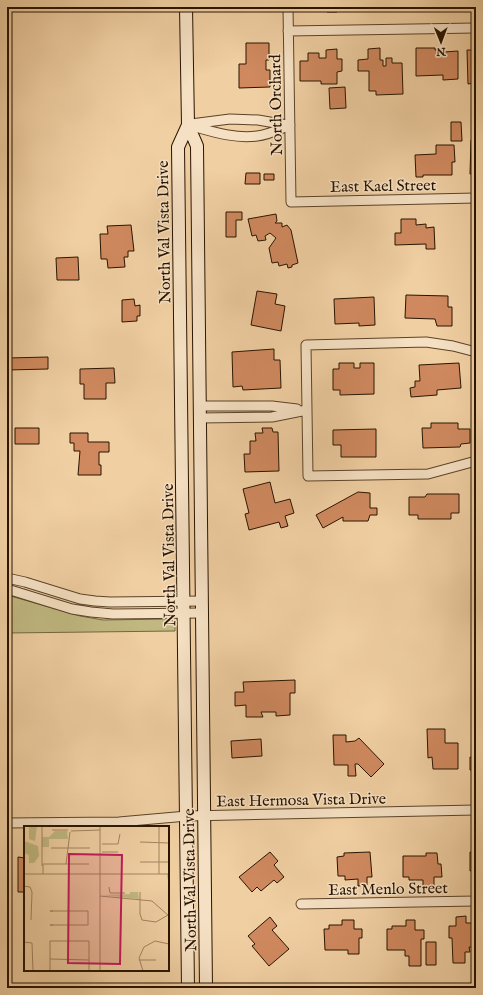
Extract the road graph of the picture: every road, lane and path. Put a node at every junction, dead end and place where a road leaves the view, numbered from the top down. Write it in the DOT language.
graph roads {
  1 [pos="186,7"];
  2 [pos="288,7"];
  3 [pos="476,28"];
  4 [pos="288,31"];
  5 [pos="188,125"];
  6 [pos="290,126"];
  7 [pos="476,198"];
  8 [pos="291,202"];
  9 [pos="476,352"];
  10 [pos="199,406"];
  11 [pos="234,406"];
  12 [pos="307,410"];
  13 [pos="200,418"];
  14 [pos="235,418"];
  15 [pos="476,461"];
  16 [pos="7,578"];
  17 [pos="7,589"];
  18 [pos="184,607"];
  19 [pos="202,607"];
  20 [pos="476,810"];
  21 [pos="187,816"];
  22 [pos="204,816"];
  23 [pos="7,823"];
  24 [pos="476,901"];
  25 [pos="301,904"];
  26 [pos="188,988"];
  27 [pos="206,988"];
  1 -- 5 [label="main road, North Val Vista Drive"];
  2 -- 4 [label="street, North Orchard"];
  3 -- 4 [label="street"];
  4 -- 6 [label="street, North Orchard"];
  5 -- 6 [label="street"];
  5 -- 6 [label="street"];
  5 -- 10 [label="main road, North Val Vista Drive"];
  5 -- 18 [label="main road, North Val Vista Drive"];
  6 -- 8 [label="street, North Orchard"];
  7 -- 8 [label="street, East Kael Street"];
  9 -- 12 [label="street"];
  10 -- 11 [label="street"];
  10 -- 13 [label="main road, North Val Vista Drive"];
  11 -- 12 [label="street"];
  11 -- 14 [label="street"];
  12 -- 14 [label="street"];
  12 -- 15 [label="street"];
  13 -- 14 [label="street"];
  13 -- 19 [label="main road, North Val Vista Drive"];
  16 -- 18 [label="street"];
  17 -- 18 [label="street"];
  18 -- 19 [label="street"];
  18 -- 21 [label="main road, North Val Vista Drive"];
  19 -- 22 [label="main road, North Val Vista Drive"];
  20 -- 22 [label="street, East Hermosa Vista Drive"];
  21 -- 22 [label="street, East Hermosa Vista Drive"];
  21 -- 23 [label="street, East Hermosa Vista Drive"];
  21 -- 26 [label="main road, North Val Vista Drive"];
  22 -- 27 [label="main road, North Val Vista Drive"];
  24 -- 25 [label="street, East Menlo Street"];
}
